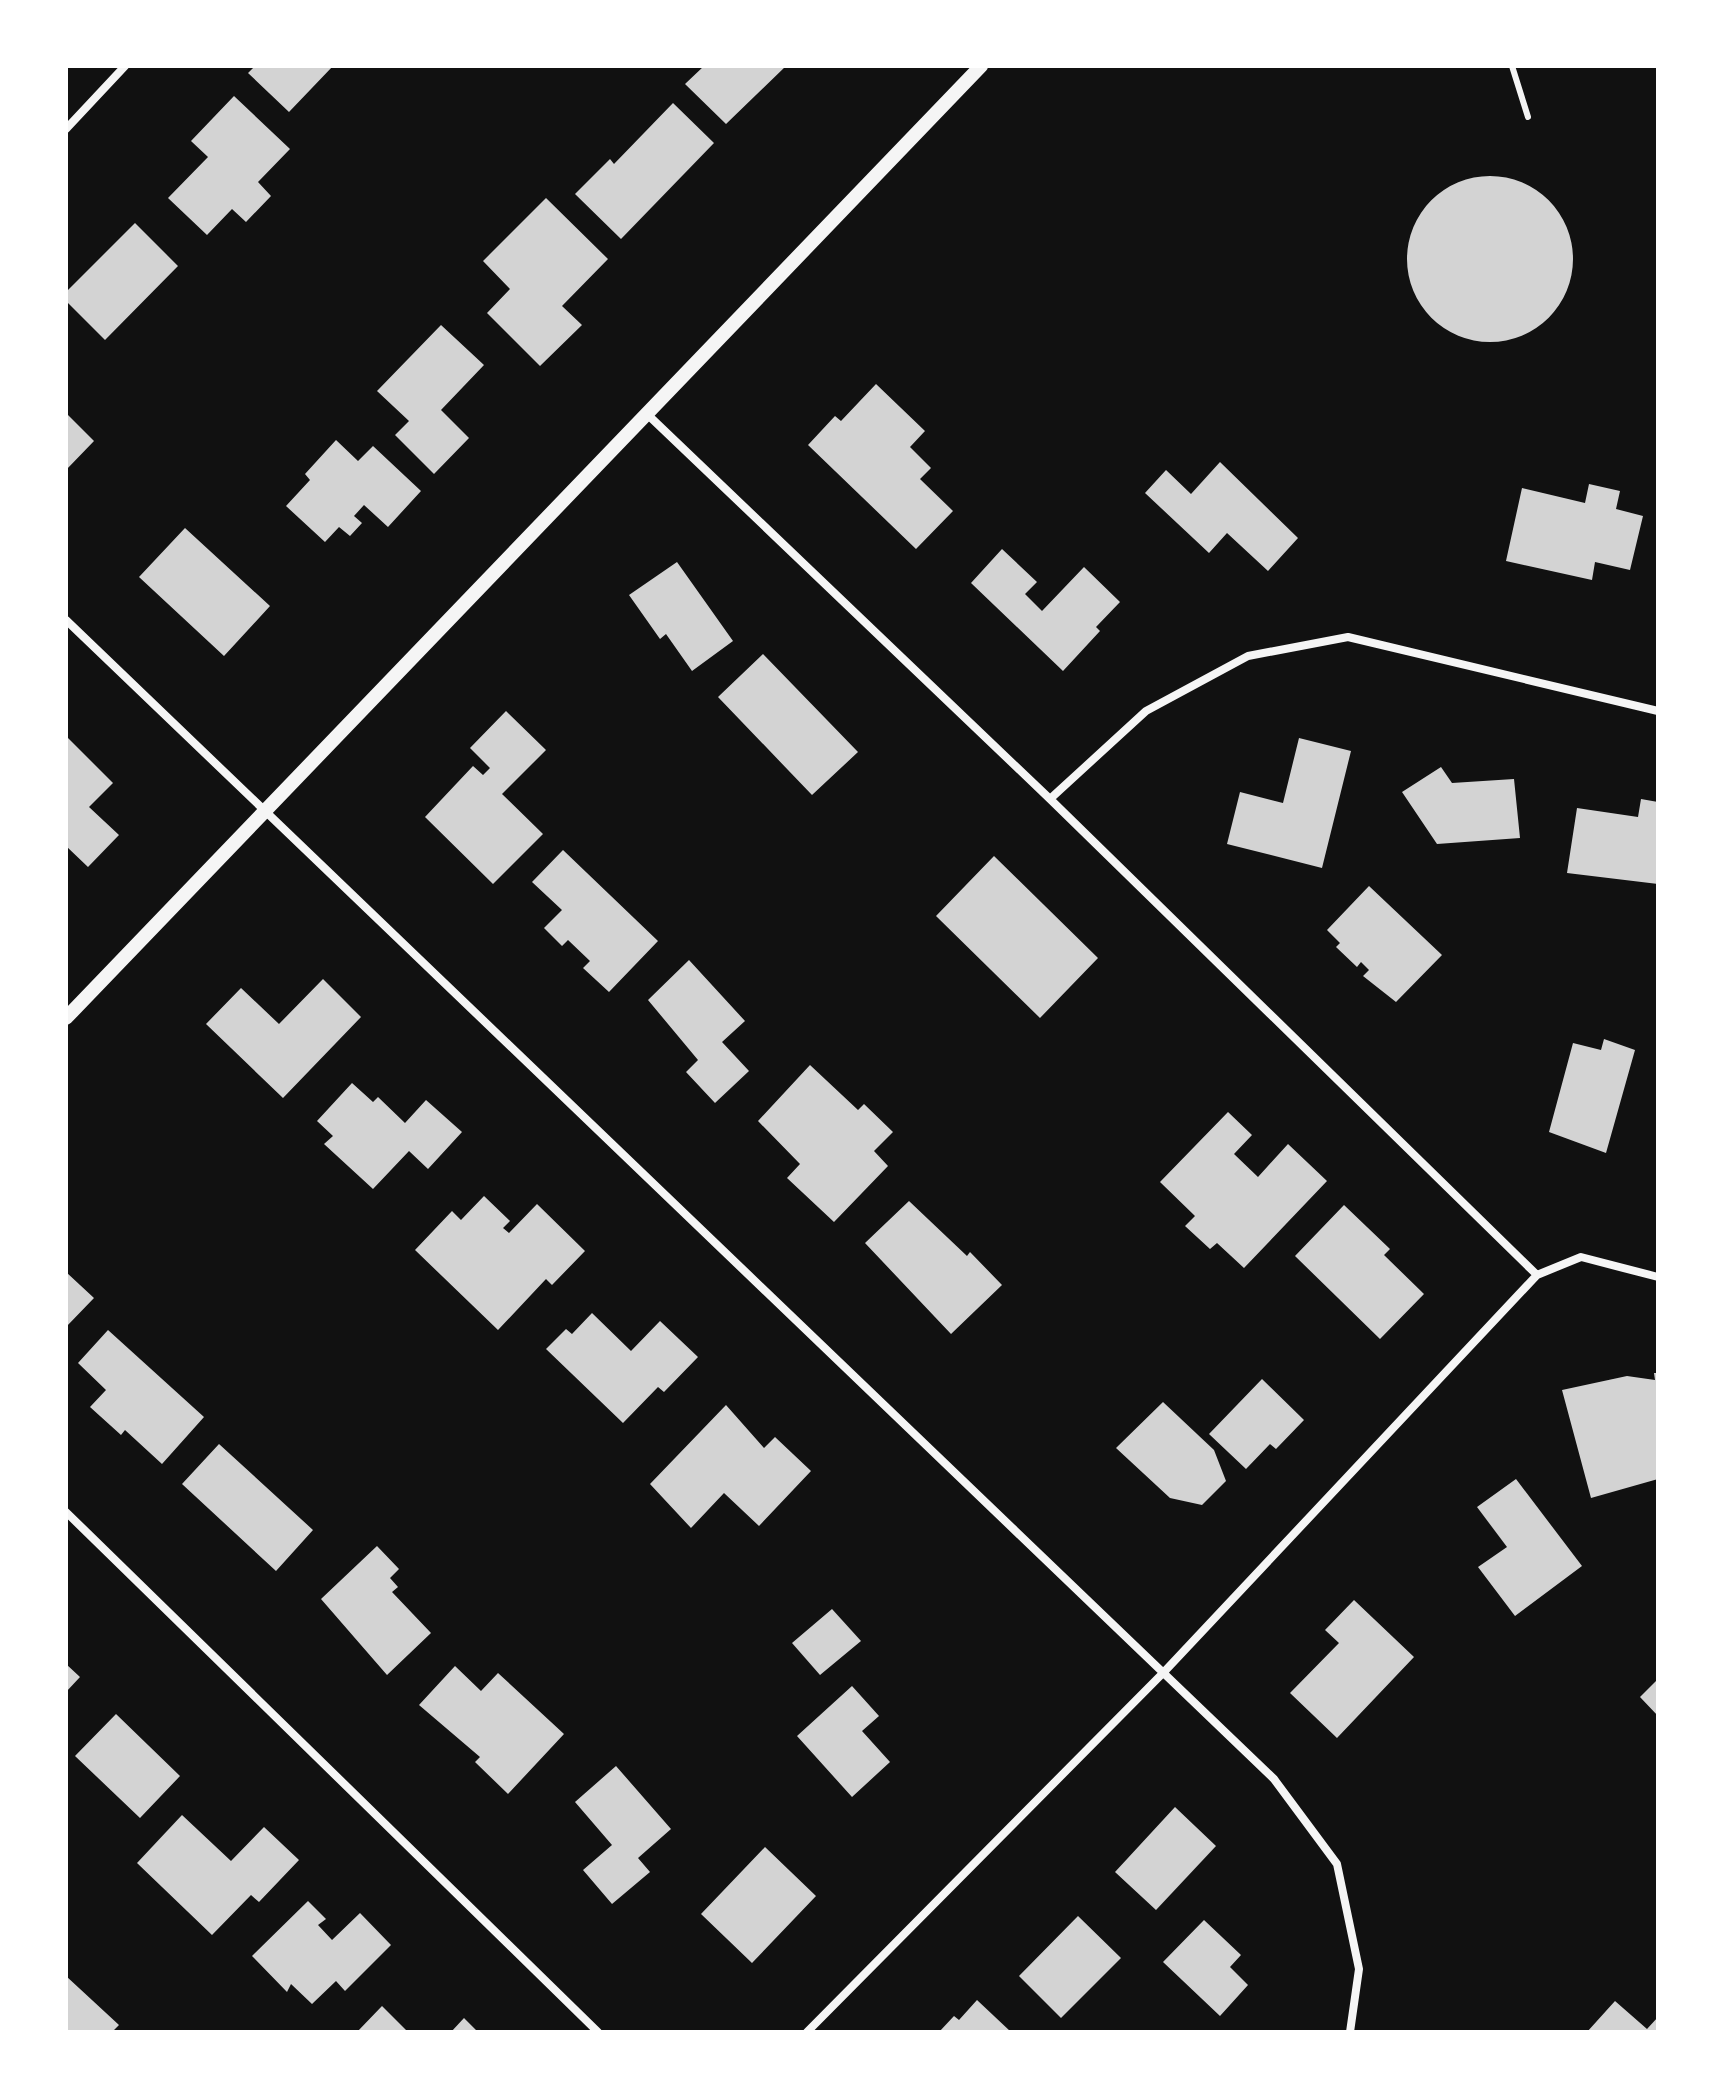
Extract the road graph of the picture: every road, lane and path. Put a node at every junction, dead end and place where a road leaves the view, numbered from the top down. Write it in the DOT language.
graph roads {
  1 [pos="125,66"];
  2 [pos="981,66"];
  3 [pos="1512,66"];
  4 [pos="1528,117"];
  5 [pos="66,129"];
  6 [pos="647,414"];
  7 [pos="66,620"];
  8 [pos="1658,711"];
  9 [pos="1050,799"];
  10 [pos="266,811"];
  11 [pos="66,1018"];
  12 [pos="1537,1275"];
  13 [pos="1658,1277"];
  14 [pos="66,1512"];
  15 [pos="1164,1672"];
  16 [pos="598,2032"];
  17 [pos="807,2032"];
  18 [pos="1350,2032"];
  1 -- 5 [label="street"];
  2 -- 6 [label="street"];
  3 -- 4 [label="lane"];
  6 -- 9 [label="street"];
  6 -- 10 [label="street"];
  7 -- 10 [label="street"];
  8 -- 9 [label="street"];
  9 -- 12 [label="street"];
  10 -- 11 [label="street"];
  10 -- 15 [label="street"];
  12 -- 13 [label="street"];
  12 -- 15 [label="street"];
  14 -- 16 [label="street"];
  15 -- 17 [label="street"];
  15 -- 18 [label="street"];
}
